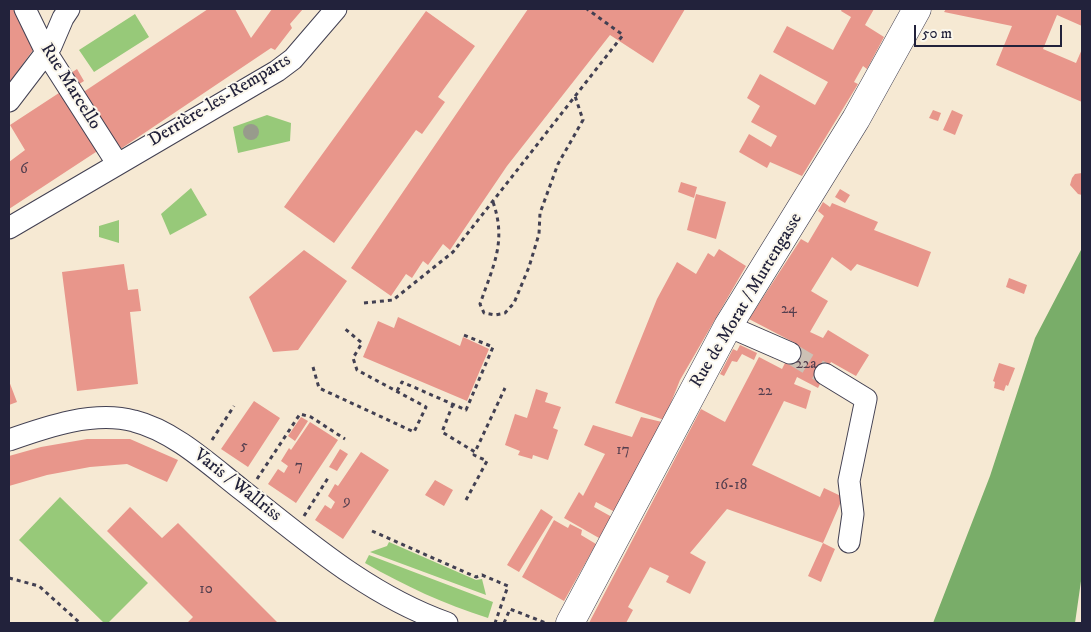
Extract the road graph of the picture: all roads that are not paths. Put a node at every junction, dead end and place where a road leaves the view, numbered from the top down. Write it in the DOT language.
graph roads {
  1 [pos="25,9"];
  2 [pos="69,9"];
  3 [pos="336,9"];
  4 [pos="917,9"];
  5 [pos="46,52"];
  6 [pos="9,101"];
  7 [pos="117,163"];
  8 [pos="9,228"];
  9 [pos="728,326"];
  10 [pos="790,353"];
  11 [pos="825,374"];
  12 [pos="9,440"];
  13 [pos="849,542"];
  14 [pos="447,623"];
  15 [pos="570,623"];
  1 -- 5 [label="street, Rue Marcello"];
  2 -- 5 [label="street"];
  3 -- 7 [label="street, Derrière-les-Remparts"];
  4 -- 9 [label="main road, Rue de Morat / Murtengasse"];
  5 -- 6 [label="street"];
  5 -- 7 [label="street, Rue Marcello"];
  7 -- 8 [label="street, Derrière-les-Remparts"];
  9 -- 10 [label="street"];
  9 -- 15 [label="main road, Rue de Morat / Murtengasse"];
  11 -- 13 [label="street"];
  12 -- 14 [label="street, Varis / Wallriss"];
}
